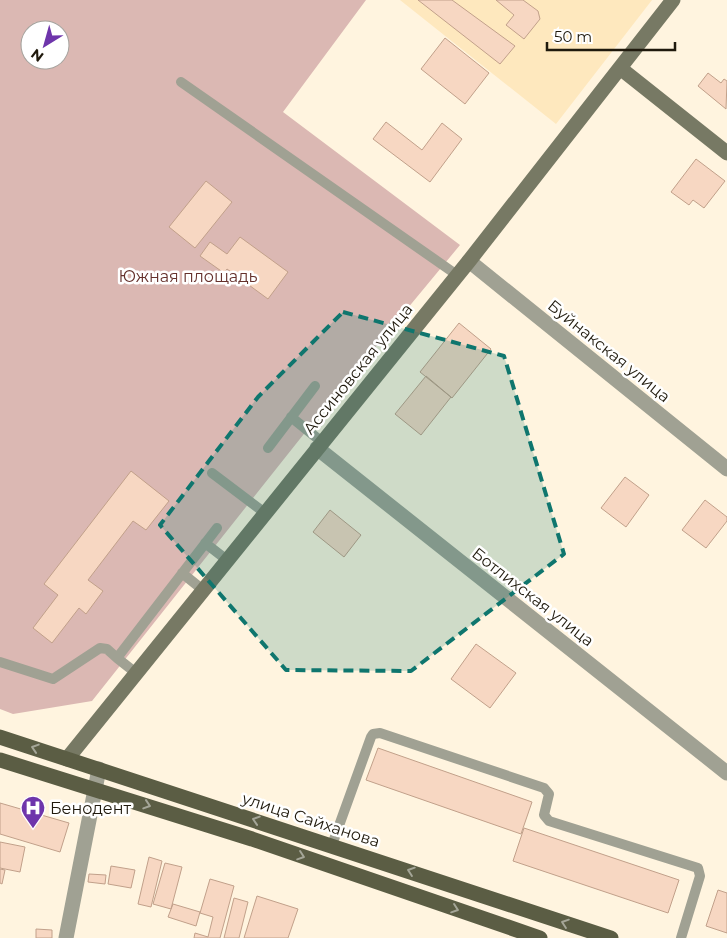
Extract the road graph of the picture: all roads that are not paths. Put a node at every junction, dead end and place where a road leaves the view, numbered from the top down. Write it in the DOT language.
graph roads {
  1 [pos="673,0"];
  2 [pos="620,68"];
  3 [pos="180,82"];
  4 [pos="727,153"];
  5 [pos="469,261"];
  6 [pos="457,275"];
  7 [pos="315,386"];
  8 [pos="291,417"];
  9 [pos="320,444"];
  10 [pos="268,448"];
  11 [pos="727,469"];
  12 [pos="212,473"];
  13 [pos="265,513"];
  14 [pos="217,528"];
  15 [pos="205,543"];
  16 [pos="227,560"];
  17 [pos="182,573"];
  18 [pos="203,590"];
  19 [pos="117,658"];
  20 [pos="0,662"];
  21 [pos="136,673"];
  22 [pos="0,737"];
  23 [pos="67,759"];
  24 [pos="0,760"];
  25 [pos="99,769"];
  26 [pos="727,773"];
  27 [pos="94,788"];
  28 [pos="332,845"];
  29 [pos="66,938"];
  30 [pos="540,938"];
  31 [pos="611,938"];
  32 [pos="682,938"];
  1 -- 2 [label="street, Ассиновская улица"];
  2 -- 4 [label="street"];
  2 -- 5 [label="street, Ассиновская улица"];
  3 -- 6 [label="lane"];
  5 -- 6 [label="street, Ассиновская улица"];
  5 -- 11 [label="street, Буйнакская улица"];
  6 -- 9 [label="street, Ассиновская улица"];
  7 -- 8 [label="lane"];
  8 -- 9 [label="lane"];
  8 -- 10 [label="lane"];
  9 -- 13 [label="street, Ассиновская улица"];
  9 -- 26 [label="street, Ботлихская улица"];
  12 -- 13 [label="lane"];
  13 -- 16 [label="street, Ассиновская улица"];
  14 -- 15 [label="lane"];
  15 -- 16 [label="lane"];
  15 -- 17 [label="lane"];
  16 -- 18 [label="street, Ассиновская улица"];
  17 -- 18 [label="lane"];
  17 -- 19 [label="lane"];
  18 -- 21 [label="street, Ассиновская улица"];
  19 -- 20 [label="lane"];
  19 -- 21 [label="lane"];
  21 -- 23 [label="street, Ассиновская улица"];
  23 -- 22 [label="main road, улица Сайханова, one-way"];
  23 -- 25 [label="main road, улица Сайханова"];
  24 -- 27 [label="main road"];
  25 -- 27 [label="street"];
  28 -- 25 [label="main road, улица Сайханова, one-way"];
  27 -- 29 [label="street"];
  27 -- 30 [label="main road, one-way"];
  31 -- 28 [label="main road, улица Сайханова, one-way"];
  28 -- 32 [label="lane"];
}
